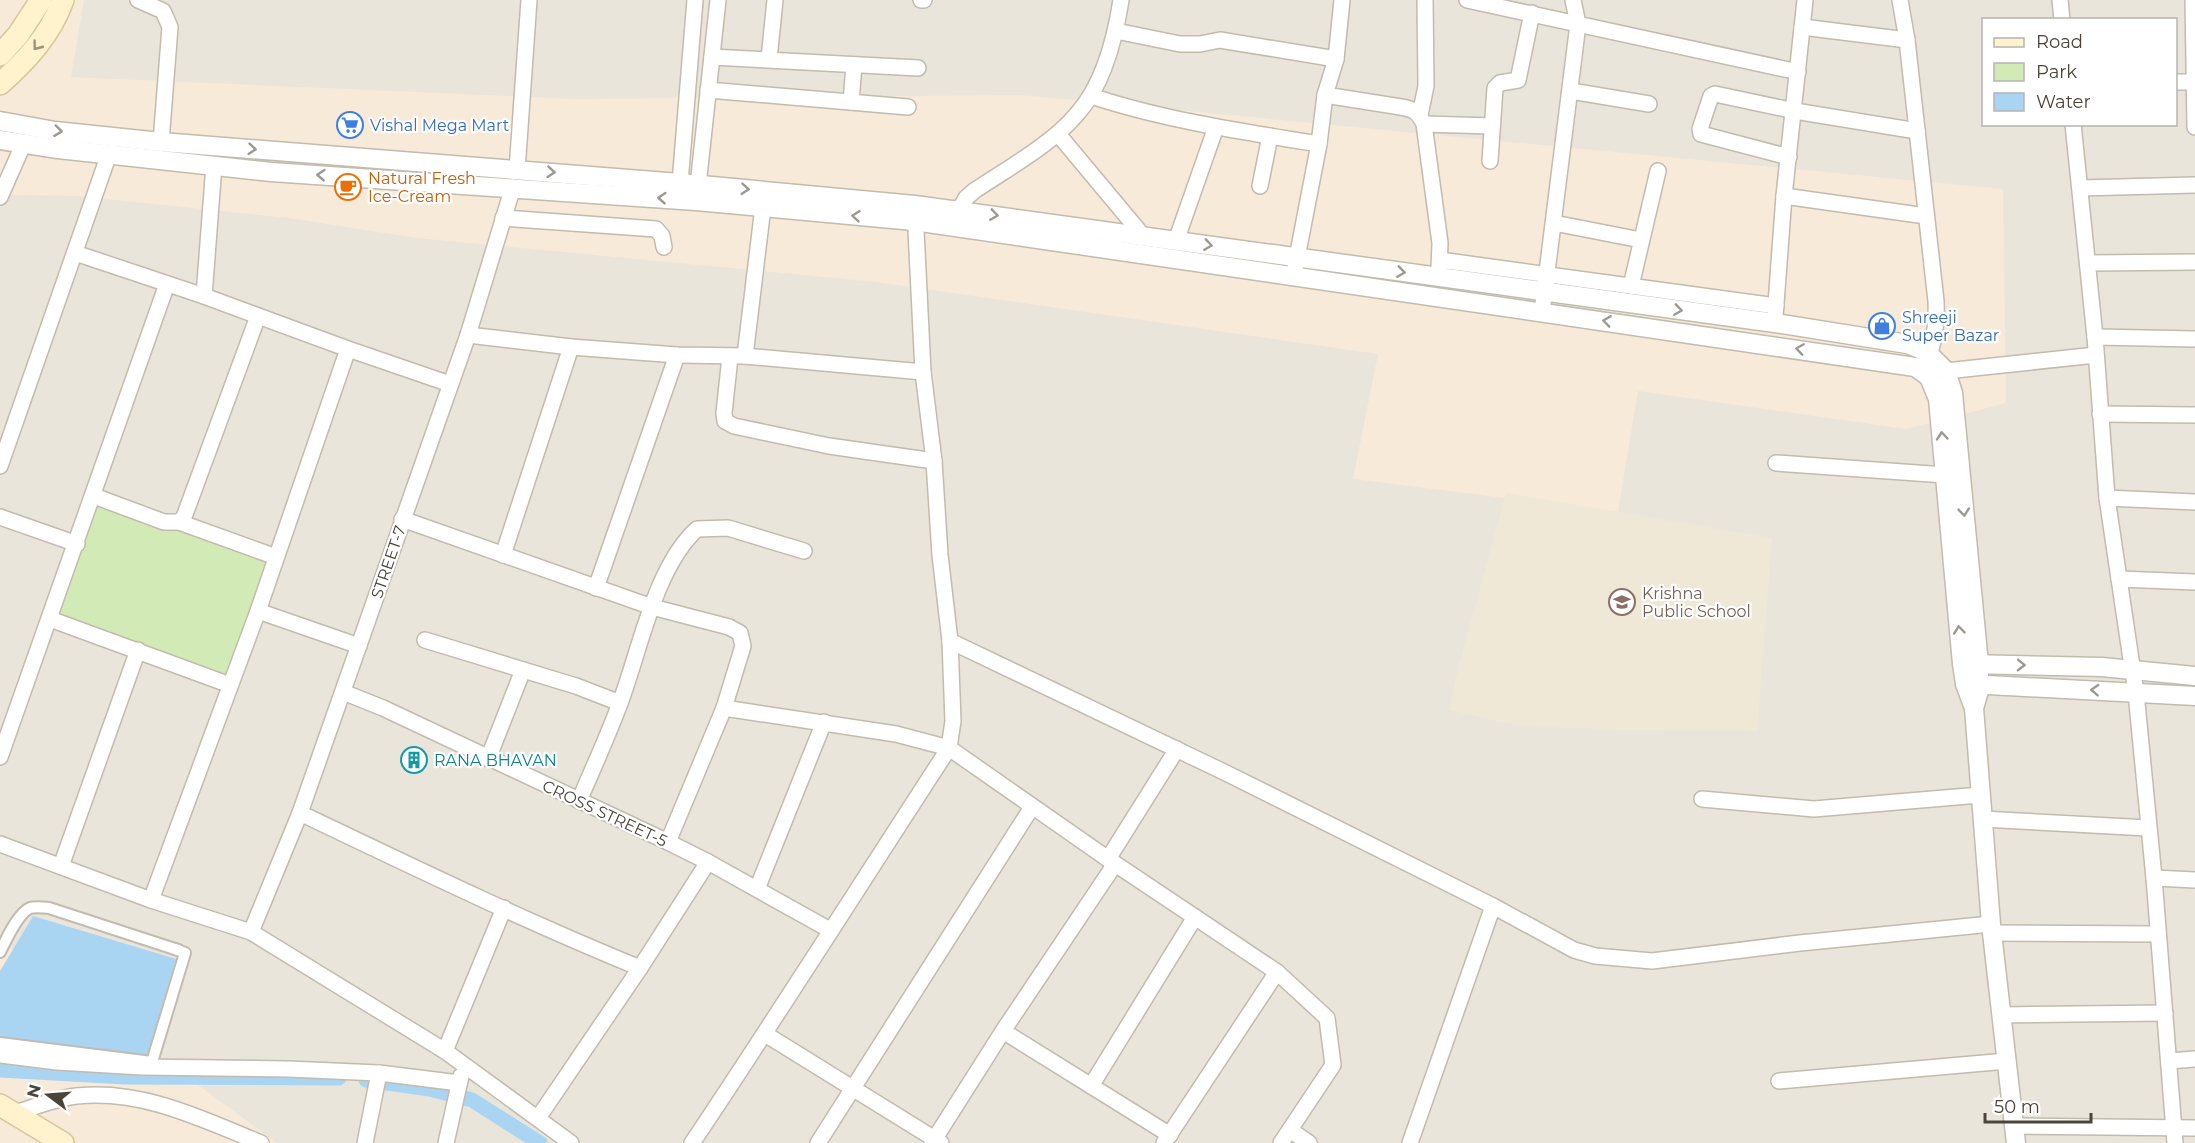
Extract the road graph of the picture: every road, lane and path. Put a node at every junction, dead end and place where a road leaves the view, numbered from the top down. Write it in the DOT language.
graph roads {
  1 [pos="42,0"];
  2 [pos="63,0"];
  3 [pos="138,0"];
  4 [pos="529,0"];
  5 [pos="695,0"];
  6 [pos="718,0"];
  7 [pos="775,0"];
  8 [pos="1118,0"];
  9 [pos="1342,0"];
  10 [pos="1425,0"];
  11 [pos="1467,0"];
  12 [pos="1573,0"];
  13 [pos="1805,0"];
  14 [pos="1900,0"];
  15 [pos="2060,0"];
  16 [pos="2193,0"];
  17 [pos="1532,13"];
  18 [pos="2062,18"];
  19 [pos="1578,24"];
  20 [pos="1802,27"];
  21 [pos="1116,32"];
  22 [pos="1907,40"];
  23 [pos="0,55"];
  24 [pos="712,57"];
  25 [pos="769,59"];
  26 [pos="1336,59"];
  27 [pos="854,65"];
  28 [pos="918,68"];
  29 [pos="1798,72"];
  30 [pos="2177,82"];
  31 [pos="2194,82"];
  32 [pos="0,84"];
  33 [pos="708,90"];
  34 [pos="1571,91"];
  35 [pos="1325,95"];
  36 [pos="1091,96"];
  37 [pos="851,102"];
  38 [pos="1648,104"];
  39 [pos="908,107"];
  40 [pos="1794,111"];
  41 [pos="1422,120"];
  42 [pos="0,122"];
  43 [pos="1492,126"];
  44 [pos="2073,126"];
  45 [pos="1216,127"];
  46 [pos="2195,127"];
  47 [pos="1917,131"];
  48 [pos="1058,134"];
  49 [pos="1270,136"];
  50 [pos="0,140"];
  51 [pos="161,142"];
  52 [pos="1319,144"];
  53 [pos="23,145"];
  54 [pos="109,154"];
  55 [pos="1789,157"];
  56 [pos="1490,161"];
  57 [pos="214,165"];
  58 [pos="1658,171"];
  59 [pos="515,178"];
  60 [pos="2195,185"];
  61 [pos="1260,186"];
  62 [pos="2080,188"];
  63 [pos="692,189"];
  64 [pos="1784,196"];
  65 [pos="0,198"];
  66 [pos="763,207"];
  67 [pos="915,213"];
  68 [pos="1926,216"];
  69 [pos="503,218"];
  70 [pos="954,218"];
  71 [pos="1554,224"];
  72 [pos="1144,237"];
  73 [pos="1641,240"];
  74 [pos="1176,241"];
  75 [pos="664,247"];
  76 [pos="75,253"];
  77 [pos="1297,257"];
  78 [pos="2195,262"];
  79 [pos="2088,263"];
  80 [pos="1439,268"];
  81 [pos="1293,276"];
  82 [pos="1546,283"];
  83 [pos="167,284"];
  84 [pos="1631,286"];
  85 [pos="204,296"];
  86 [pos="1542,312"];
  87 [pos="1775,315"];
  88 [pos="258,316"];
  89 [pos="468,334"];
  90 [pos="2095,337"];
  91 [pos="2195,339"];
  92 [pos="571,347"];
  93 [pos="348,349"];
  94 [pos="677,355"];
  95 [pos="2096,355"];
  96 [pos="738,356"];
  97 [pos="1926,363"];
  98 [pos="1946,371"];
  99 [pos="923,372"];
  100 [pos="450,384"];
  101 [pos="2100,414"];
  102 [pos="2195,415"];
  103 [pos="934,461"];
  104 [pos="1776,463"];
  105 [pos="0,466"];
  106 [pos="1945,475"];
  107 [pos="94,496"];
  108 [pos="2107,498"];
  109 [pos="2195,502"];
  110 [pos="0,517"];
  111 [pos="402,519"];
  112 [pos="179,522"];
  113 [pos="77,544"];
  114 [pos="804,551"];
  115 [pos="503,555"];
  116 [pos="276,557"];
  117 [pos="2119,579"];
  118 [pos="2195,582"];
  119 [pos="596,588"];
  120 [pos="652,607"];
  121 [pos="258,611"];
  122 [pos="50,619"];
  123 [pos="425,640"];
  124 [pos="950,641"];
  125 [pos="359,646"];
  126 [pos="138,650"];
  127 [pos="1970,664"];
  128 [pos="523,670"];
  129 [pos="2133,671"];
  130 [pos="2195,676"];
  131 [pos="1972,684"];
  132 [pos="230,685"];
  133 [pos="343,692"];
  134 [pos="2136,693"];
  135 [pos="2195,696"];
  136 [pos="620,703"];
  137 [pos="724,708"];
  138 [pos="824,722"];
  139 [pos="949,748"];
  140 [pos="1177,749"];
  141 [pos="0,758"];
  142 [pos="488,759"];
  143 [pos="1980,795"];
  144 [pos="1702,799"];
  145 [pos="579,801"];
  146 [pos="1032,807"];
  147 [pos="300,813"];
  148 [pos="1982,819"];
  149 [pos="2148,828"];
  150 [pos="668,842"];
  151 [pos="0,844"];
  152 [pos="708,862"];
  153 [pos="1112,862"];
  154 [pos="61,866"];
  155 [pos="2154,878"];
  156 [pos="2195,880"];
  157 [pos="757,889"];
  158 [pos="152,900"];
  159 [pos="1493,906"];
  160 [pos="504,908"];
  161 [pos="1195,917"];
  162 [pos="1991,928"];
  163 [pos="830,930"];
  164 [pos="251,932"];
  165 [pos="2158,934"];
  166 [pos="0,952"];
  167 [pos="640,968"];
  168 [pos="1277,972"];
  169 [pos="2165,1013"];
  170 [pos="2001,1016"];
  171 [pos="1003,1031"];
  172 [pos="765,1034"];
  173 [pos="0,1043"];
  174 [pos="445,1051"];
  175 [pos="0,1055"];
  176 [pos="2195,1059"];
  177 [pos="2169,1060"];
  178 [pos="2007,1061"];
  179 [pos="464,1064"];
  180 [pos="379,1073"];
  181 [pos="1779,1081"];
  182 [pos="459,1083"];
  183 [pos="1090,1086"];
  184 [pos="852,1089"];
  185 [pos="7,1109"];
  186 [pos="538,1118"];
  187 [pos="2174,1127"];
  188 [pos="2195,1128"];
  189 [pos="1290,1130"];
  190 [pos="2015,1135"];
  191 [pos="1167,1139"];
  192 [pos="936,1142"];
  193 [pos="63,1143"];
  194 [pos="261,1143"];
  195 [pos="365,1143"];
  196 [pos="446,1143"];
  197 [pos="571,1143"];
  198 [pos="692,1143"];
  199 [pos="818,1143"];
  200 [pos="1281,1143"];
  201 [pos="1309,1143"];
  202 [pos="1410,1143"];
  203 [pos="2175,1143"];
  1 -- 23 [label="main road"];
  2 -- 32 [label="main road, one-way"];
  3 -- 51 [label="street"];
  4 -- 59 [label="street, STREET-7"];
  5 -- 63 [label="street"];
  6 -- 24 [label="street"];
  7 -- 25 [label="street"];
  8 -- 21 [label="street"];
  9 -- 26 [label="street"];
  10 -- 41 [label="street"];
  11 -- 17 [label="street"];
  12 -- 19 [label="street"];
  13 -- 20 [label="street"];
  14 -- 22 [label="street"];
  15 -- 18 [label="street"];
  16 -- 31 [label="street"];
  17 -- 19 [label="street"];
  17 -- 43 [label="street"];
  19 -- 29 [label="street"];
  19 -- 34 [label="street"];
  20 -- 22 [label="street"];
  20 -- 29 [label="street"];
  21 -- 26 [label="street"];
  21 -- 36 [label="street"];
  22 -- 47 [label="street"];
  24 -- 25 [label="street"];
  24 -- 33 [label="street"];
  25 -- 27 [label="street"];
  26 -- 35 [label="street"];
  27 -- 28 [label="street"];
  27 -- 37 [label="street"];
  29 -- 40 [label="street"];
  30 -- 31 [label="street"];
  31 -- 46 [label="street"];
  33 -- 37 [label="street"];
  33 -- 63 [label="street"];
  34 -- 38 [label="street"];
  34 -- 71 [label="street"];
  35 -- 41 [label="street"];
  35 -- 52 [label="street"];
  36 -- 45 [label="street"];
  36 -- 48 [label="street"];
  37 -- 39 [label="street"];
  40 -- 47 [label="street"];
  40 -- 55 [label="street"];
  40 -- 55 [label="street"];
  41 -- 43 [label="street"];
  41 -- 80 [label="street"];
  42 -- 51 [label="street, one-way"];
  43 -- 56 [label="street"];
  44 -- 62 [label="street"];
  45 -- 49 [label="street"];
  45 -- 74 [label="street"];
  47 -- 68 [label="street"];
  48 -- 70 [label="street"];
  48 -- 72 [label="street"];
  49 -- 52 [label="street"];
  49 -- 61 [label="street"];
  50 -- 53 [label="street"];
  51 -- 59 [label="street, one-way"];
  52 -- 77 [label="street"];
  53 -- 54 [label="street"];
  53 -- 65 [label="street"];
  54 -- 57 [label="street"];
  54 -- 76 [label="street"];
  55 -- 64 [label="street"];
  59 -- 57 [label="street, one-way"];
  57 -- 85 [label="street"];
  58 -- 73 [label="street"];
  59 -- 63 [label="street"];
  59 -- 69 [label="street, STREET-7"];
  60 -- 62 [label="street"];
  62 -- 79 [label="street"];
  63 -- 66 [label="street"];
  63 -- 67 [label="street, one-way"];
  64 -- 68 [label="street"];
  64 -- 87 [label="street"];
  67 -- 66 [label="street, one-way"];
  66 -- 96 [label="street"];
  67 -- 70 [label="street"];
  67 -- 99 [label="street"];
  68 -- 97 [label="street"];
  69 -- 75 [label="street"];
  69 -- 89 [label="street, STREET-7"];
  70 -- 72 [label="street, one-way"];
  70 -- 81 [label="street"];
  71 -- 73 [label="street"];
  71 -- 82 [label="street"];
  72 -- 74 [label="street"];
  73 -- 84 [label="street"];
  74 -- 77 [label="street, one-way"];
  76 -- 83 [label="street"];
  76 -- 105 [label="street"];
  77 -- 80 [label="street, one-way"];
  77 -- 81 [label="street"];
  78 -- 79 [label="street"];
  79 -- 90 [label="street"];
  80 -- 82 [label="street"];
  81 -- 86 [label="street"];
  82 -- 84 [label="street"];
  82 -- 86 [label="street"];
  82 -- 87 [label="street, one-way"];
  83 -- 85 [label="street"];
  83 -- 107 [label="street"];
  84 -- 87 [label="street"];
  85 -- 88 [label="street"];
  97 -- 86 [label="street, one-way"];
  87 -- 97 [label="street"];
  88 -- 93 [label="street"];
  88 -- 112 [label="street"];
  89 -- 92 [label="street"];
  89 -- 100 [label="street, STREET-7"];
  90 -- 91 [label="street"];
  90 -- 95 [label="street"];
  92 -- 94 [label="street"];
  92 -- 115 [label="street"];
  93 -- 100 [label="street"];
  93 -- 116 [label="street"];
  94 -- 96 [label="street"];
  94 -- 119 [label="street"];
  95 -- 98 [label="street"];
  95 -- 101 [label="street"];
  96 -- 99 [label="street"];
  96 -- 103 [label="street"];
  97 -- 98 [label="street"];
  106 -- 97 [label="street, one-way"];
  98 -- 127 [label="street, one-way"];
  99 -- 103 [label="street"];
  100 -- 111 [label="street, STREET-7"];
  101 -- 102 [label="street"];
  101 -- 108 [label="street"];
  103 -- 124 [label="street"];
  104 -- 106 [label="street"];
  127 -- 106 [label="street, one-way"];
  107 -- 112 [label="street"];
  107 -- 113 [label="street"];
  108 -- 109 [label="street"];
  108 -- 117 [label="street"];
  110 -- 113 [label="street"];
  111 -- 115 [label="street"];
  111 -- 125 [label="street, STREET-7"];
  112 -- 116 [label="street"];
  113 -- 122 [label="street"];
  114 -- 120 [label="street"];
  115 -- 119 [label="street"];
  116 -- 121 [label="street"];
  117 -- 118 [label="street"];
  117 -- 129 [label="street"];
  119 -- 120 [label="street"];
  120 -- 136 [label="street"];
  120 -- 137 [label="street"];
  121 -- 125 [label="street"];
  121 -- 132 [label="street"];
  122 -- 126 [label="street"];
  122 -- 141 [label="street"];
  123 -- 128 [label="street"];
  124 -- 139 [label="street"];
  124 -- 140 [label="street"];
  125 -- 133 [label="street, STREET-7"];
  126 -- 132 [label="street"];
  126 -- 154 [label="street"];
  127 -- 129 [label="street, one-way"];
  127 -- 131 [label="street"];
  128 -- 136 [label="street"];
  128 -- 142 [label="street"];
  129 -- 130 [label="street"];
  129 -- 134 [label="street"];
  134 -- 131 [label="street, one-way"];
  131 -- 143 [label="street"];
  132 -- 158 [label="street"];
  133 -- 142 [label="street, CROSS STREET-5"];
  133 -- 147 [label="street, STREET-7"];
  134 -- 135 [label="street"];
  134 -- 149 [label="street"];
  136 -- 145 [label="street"];
  137 -- 138 [label="street"];
  137 -- 150 [label="street"];
  138 -- 139 [label="street"];
  138 -- 157 [label="street"];
  139 -- 146 [label="street"];
  139 -- 163 [label="street"];
  140 -- 153 [label="street"];
  140 -- 159 [label="street"];
  142 -- 145 [label="street, CROSS STREET-5"];
  143 -- 144 [label="street"];
  143 -- 148 [label="street"];
  145 -- 150 [label="street, CROSS STREET-5"];
  146 -- 153 [label="street"];
  146 -- 184 [label="street"];
  147 -- 160 [label="street"];
  147 -- 164 [label="street, STREET-7"];
  148 -- 149 [label="street"];
  148 -- 162 [label="street"];
  149 -- 155 [label="street"];
  150 -- 152 [label="street, CROSS STREET-5"];
  151 -- 154 [label="street"];
  152 -- 157 [label="street, CROSS STREET-5"];
  152 -- 167 [label="street"];
  153 -- 161 [label="street"];
  153 -- 171 [label="street"];
  154 -- 158 [label="street"];
  155 -- 156 [label="street"];
  155 -- 165 [label="street"];
  157 -- 163 [label="street, CROSS STREET-5"];
  158 -- 164 [label="street"];
  159 -- 162 [label="street"];
  159 -- 202 [label="street"];
  160 -- 167 [label="street"];
  160 -- 174 [label="street"];
  161 -- 168 [label="street"];
  161 -- 183 [label="street"];
  162 -- 165 [label="street"];
  162 -- 170 [label="street"];
  163 -- 172 [label="street"];
  164 -- 174 [label="street"];
  165 -- 169 [label="street"];
  166 -- 173 [label="street"];
  167 -- 186 [label="street"];
  168 -- 189 [label="street"];
  168 -- 191 [label="street"];
  169 -- 170 [label="street"];
  169 -- 177 [label="street"];
  170 -- 178 [label="street"];
  171 -- 183 [label="street"];
  171 -- 192 [label="street"];
  172 -- 184 [label="street"];
  172 -- 198 [label="street"];
  174 -- 179 [label="street"];
  175 -- 180 [label="street"];
  176 -- 177 [label="street"];
  177 -- 187 [label="street"];
  178 -- 181 [label="street"];
  178 -- 190 [label="street"];
  179 -- 182 [label="street"];
  179 -- 186 [label="street"];
  180 -- 182 [label="street"];
  180 -- 195 [label="street"];
  182 -- 196 [label="street"];
  183 -- 191 [label="street"];
  184 -- 192 [label="street"];
  184 -- 199 [label="street"];
  185 -- 193 [label="main road"];
  185 -- 194 [label="street"];
  186 -- 197 [label="street"];
  187 -- 188 [label="street"];
  187 -- 190 [label="street"];
  187 -- 203 [label="street"];
  189 -- 200 [label="street"];
  189 -- 201 [label="street"];
}
